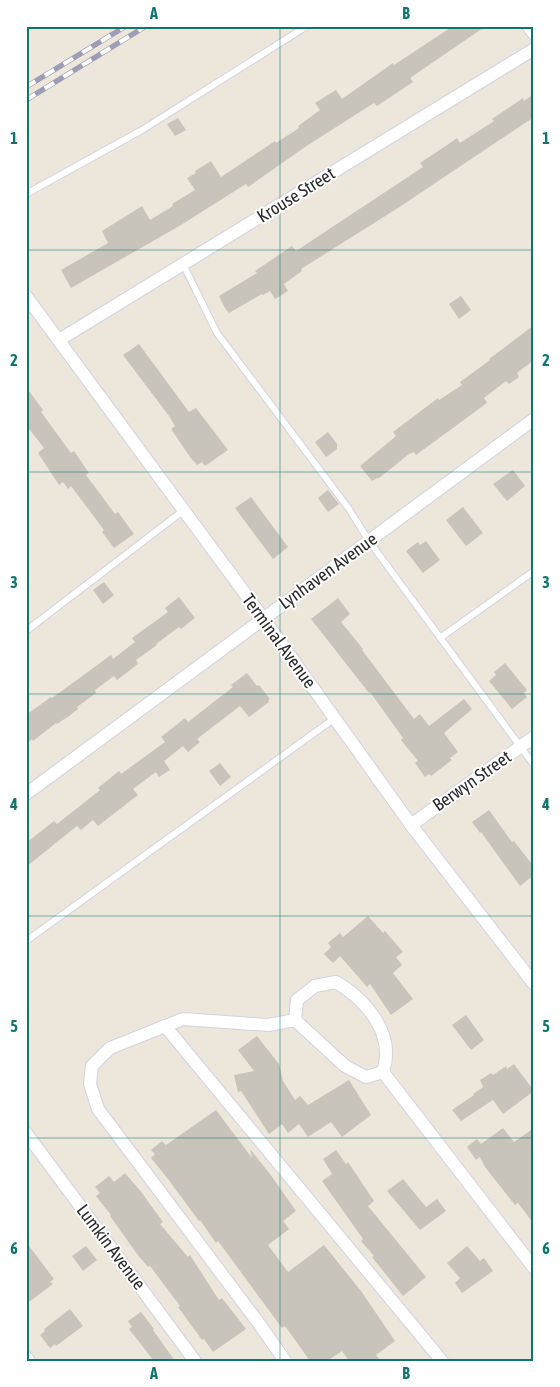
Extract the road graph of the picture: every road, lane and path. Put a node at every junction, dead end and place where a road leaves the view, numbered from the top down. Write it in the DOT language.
graph roads {
  1 [pos="307,26"];
  2 [pos="528,26"];
  3 [pos="534,34"];
  4 [pos="534,49"];
  5 [pos="26,194"];
  6 [pos="183,264"];
  7 [pos="26,296"];
  8 [pos="59,340"];
  9 [pos="534,419"];
  10 [pos="184,510"];
  11 [pos="369,541"];
  12 [pos="534,571"];
  13 [pos="264,618"];
  14 [pos="26,631"];
  15 [pos="440,638"];
  16 [pos="335,718"];
  17 [pos="534,737"];
  18 [pos="520,747"];
  19 [pos="534,765"];
  20 [pos="26,794"];
  21 [pos="411,824"];
  22 [pos="26,941"];
  23 [pos="534,984"];
  24 [pos="295,1020"];
  25 [pos="165,1026"];
  26 [pos="383,1072"];
  27 [pos="26,1133"];
  28 [pos="534,1268"];
  29 [pos="26,1357"];
  30 [pos="29,1361"];
  31 [pos="195,1361"];
  32 [pos="285,1361"];
  33 [pos="442,1361"];
  1 -- 5 [label="lane"];
  2 -- 3 [label="street"];
  4 -- 6 [label="street, Krouse Street"];
  6 -- 8 [label="street, Krouse Street"];
  6 -- 11 [label="lane"];
  7 -- 8 [label="street, Terminal Avenue"];
  8 -- 10 [label="street, Terminal Avenue"];
  9 -- 11 [label="street, Lynhaven Avenue"];
  10 -- 13 [label="street, Terminal Avenue"];
  10 -- 14 [label="lane"];
  11 -- 13 [label="street, Lynhaven Avenue"];
  11 -- 15 [label="lane"];
  12 -- 15 [label="lane"];
  13 -- 16 [label="street, Terminal Avenue"];
  13 -- 20 [label="street, Lynhaven Avenue"];
  15 -- 18 [label="lane"];
  16 -- 21 [label="street, Terminal Avenue"];
  16 -- 22 [label="lane"];
  17 -- 18 [label="street, Berwyn Street"];
  18 -- 19 [label="lane"];
  18 -- 21 [label="street, Berwyn Street"];
  21 -- 23 [label="street, Terminal Avenue"];
  24 -- 25 [label="street"];
  24 -- 26 [label="street"];
  24 -- 26 [label="street"];
  25 -- 32 [label="street"];
  25 -- 33 [label="street"];
  26 -- 28 [label="street"];
  27 -- 31 [label="street, Lumkin Avenue"];
  29 -- 30 [label="street"];
}
